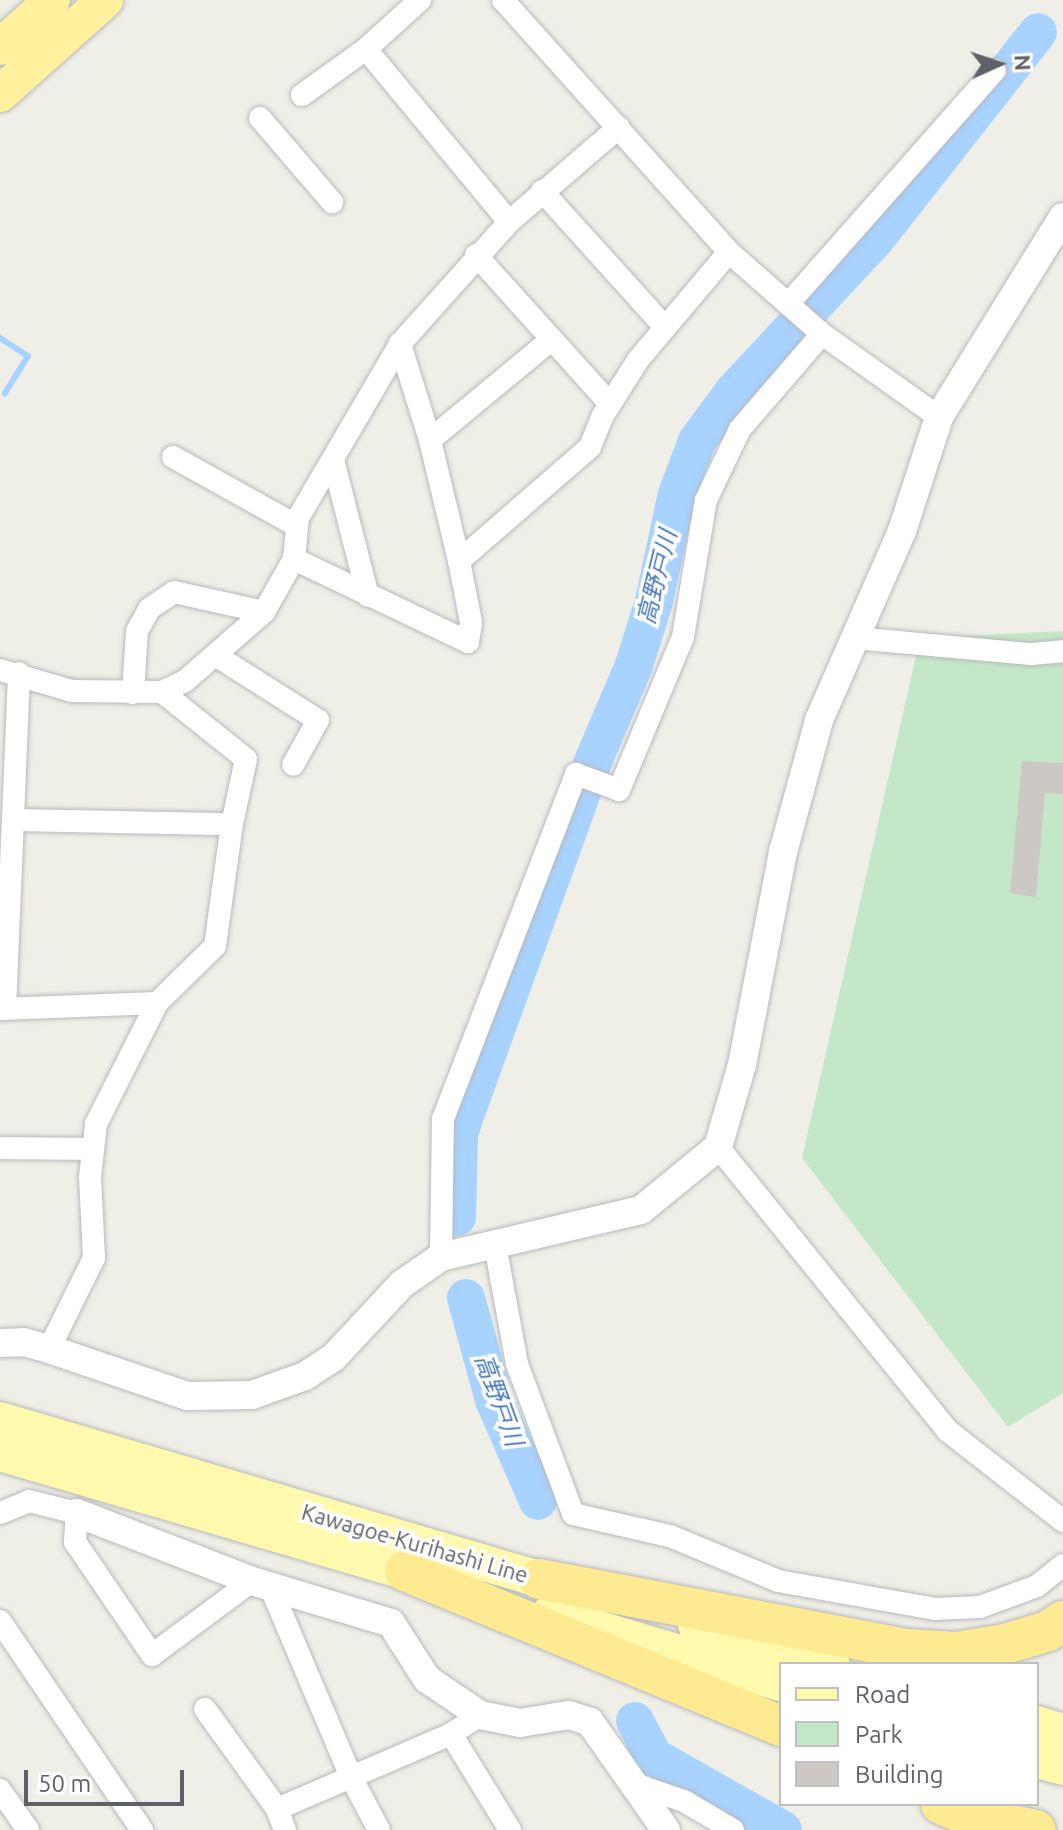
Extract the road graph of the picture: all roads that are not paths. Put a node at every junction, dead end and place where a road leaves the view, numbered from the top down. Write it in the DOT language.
graph roads {
  1 [pos="52,0"];
  2 [pos="105,0"];
  3 [pos="420,0"];
  4 [pos="503,0"];
  5 [pos="0,47"];
  6 [pos="366,49"];
  7 [pos="995,70"];
  8 [pos="0,94"];
  9 [pos="302,95"];
  10 [pos="260,118"];
  11 [pos="619,127"];
  12 [pos="542,191"];
  13 [pos="332,202"];
  14 [pos="1063,217"];
  15 [pos="509,222"];
  16 [pos="729,252"];
  17 [pos="476,255"];
  18 [pos="788,304"];
  19 [pos="664,326"];
  20 [pos="822,334"];
  21 [pos="552,339"];
  22 [pos="400,344"];
  23 [pos="610,404"];
  24 [pos="939,417"];
  25 [pos="430,440"];
  26 [pos="173,457"];
  27 [pos="333,460"];
  28 [pos="297,526"];
  29 [pos="294,559"];
  30 [pos="459,561"];
  31 [pos="368,596"];
  32 [pos="264,612"];
  33 [pos="854,638"];
  34 [pos="1063,651"];
  35 [pos="215,655"];
  36 [pos="10,671"];
  37 [pos="162,692"];
  38 [pos="133,693"];
  39 [pos="293,765"];
  40 [pos="14,820"];
  41 [pos="232,824"];
  42 [pos="5,891"];
  43 [pos="157,1003"];
  44 [pos="2,1009"];
  45 [pos="718,1147"];
  46 [pos="0,1148"];
  47 [pos="93,1149"];
  48 [pos="495,1245"];
  49 [pos="441,1257"];
  50 [pos="0,1343"];
  51 [pos="49,1349"];
  52 [pos="0,1420"];
  53 [pos="0,1453"];
  54 [pos="0,1513"];
  55 [pos="77,1513"];
  56 [pos="1063,1521"];
  57 [pos="1063,1565"];
  58 [pos="405,1571"];
  59 [pos="539,1579"];
  60 [pos="261,1584"];
  61 [pos="0,1621"];
  62 [pos="1063,1621"];
  63 [pos="824,1662"];
  64 [pos="779,1682"];
  65 [pos="205,1709"];
  66 [pos="480,1715"];
  67 [pos="779,1725"];
  68 [pos="1039,1725"];
  69 [pos="1063,1732"];
  70 [pos="451,1734"];
  71 [pos="1039,1761"];
  72 [pos="1063,1767"];
  73 [pos="352,1779"];
  74 [pos="637,1785"];
  75 [pos="0,1790"];
  76 [pos="946,1806"];
  77 [pos="281,1820"];
  78 [pos="1063,1829"];
  79 [pos="28,1830"];
  80 [pos="142,1830"];
  81 [pos="379,1830"];
  82 [pos="510,1830"];
  83 [pos="666,1830"];
  84 [pos="733,1830"];
  85 [pos="1039,1830"];
  1 -- 5 [label="highway"];
  2 -- 8 [label="highway"];
  3 -- 6 [label="street"];
  4 -- 11 [label="street"];
  6 -- 9 [label="street"];
  6 -- 15 [label="street"];
  7 -- 18 [label="street"];
  10 -- 13 [label="street"];
  11 -- 12 [label="street"];
  11 -- 16 [label="street"];
  12 -- 15 [label="street"];
  12 -- 19 [label="street"];
  14 -- 24 [label="street"];
  15 -- 17 [label="street"];
  16 -- 18 [label="street"];
  16 -- 19 [label="street"];
  17 -- 21 [label="street"];
  17 -- 22 [label="street"];
  18 -- 20 [label="street"];
  19 -- 23 [label="street"];
  20 -- 24 [label="street"];
  20 -- 49 [label="street"];
  21 -- 23 [label="street"];
  21 -- 25 [label="street"];
  22 -- 25 [label="street"];
  22 -- 27 [label="street"];
  23 -- 30 [label="street"];
  24 -- 33 [label="street"];
  25 -- 30 [label="street"];
  26 -- 28 [label="street"];
  27 -- 28 [label="street"];
  27 -- 31 [label="street"];
  28 -- 29 [label="street"];
  29 -- 31 [label="street"];
  29 -- 32 [label="street"];
  30 -- 31 [label="street"];
  32 -- 35 [label="street"];
  32 -- 38 [label="street"];
  33 -- 34 [label="street"];
  33 -- 45 [label="street"];
  35 -- 37 [label="street"];
  35 -- 39 [label="street"];
  36 -- 38 [label="street"];
  36 -- 40 [label="street"];
  37 -- 38 [label="street"];
  37 -- 41 [label="street"];
  40 -- 41 [label="street"];
  40 -- 42 [label="street"];
  41 -- 43 [label="street"];
  42 -- 44 [label="street"];
  43 -- 44 [label="street"];
  43 -- 47 [label="street"];
  45 -- 48 [label="street"];
  45 -- 56 [label="street"];
  46 -- 47 [label="street"];
  47 -- 51 [label="street"];
  48 -- 49 [label="street"];
  48 -- 57 [label="street"];
  49 -- 51 [label="street"];
  50 -- 51 [label="street"];
  52 -- 59 [label="main road, Kawagoe-Kurihashi Line"];
  53 -- 58 [label="main road, Kawagoe-Kurihashi Line"];
  54 -- 55 [label="street"];
  55 -- 60 [label="street"];
  55 -- 60 [label="street"];
  58 -- 64 [label="main road, Kawagoe-Kurihashi Line"];
  58 -- 67 [label="highway"];
  59 -- 62 [label="highway"];
  59 -- 63 [label="main road, Kawagoe-Kurihashi Line"];
  60 -- 66 [label="street"];
  60 -- 73 [label="street"];
  61 -- 80 [label="street"];
  65 -- 77 [label="street"];
  66 -- 70 [label="street"];
  66 -- 74 [label="street"];
  68 -- 69 [label="main road"];
  70 -- 73 [label="street"];
  70 -- 82 [label="street"];
  71 -- 72 [label="main road"];
  73 -- 77 [label="street"];
  73 -- 81 [label="street"];
  74 -- 83 [label="street"];
  74 -- 84 [label="street"];
  75 -- 79 [label="street"];
  76 -- 85 [label="highway"];
  78 -- 85 [label="highway"];
}
